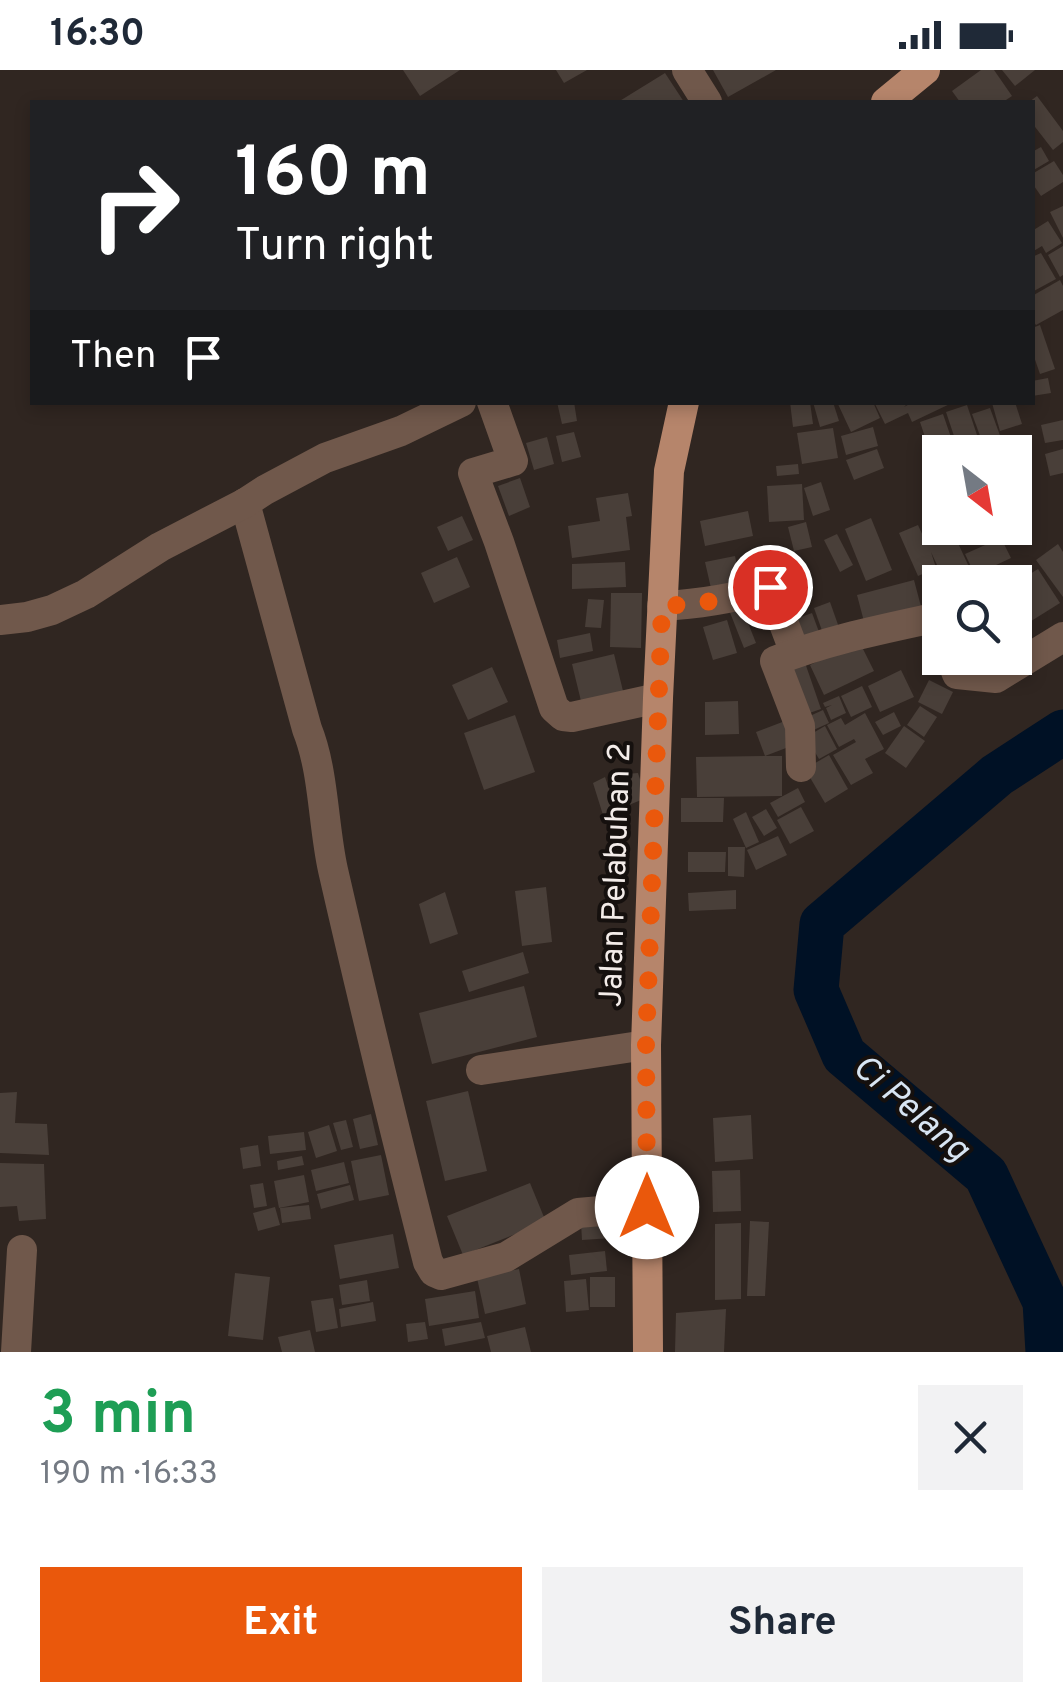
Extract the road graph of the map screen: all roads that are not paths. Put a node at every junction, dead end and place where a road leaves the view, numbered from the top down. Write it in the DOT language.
graph roads {
  1 [pos="687,70"];
  2 [pos="925,70"];
  3 [pos="706,100"];
  4 [pos="888,100"];
  5 [pos="455,405"];
  6 [pos="493,405"];
  7 [pos="683,405"];
  8 [pos="246,503"];
  9 [pos="662,606"];
  10 [pos="0,620"];
  11 [pos="922,621"];
  12 [pos="1063,637"];
  13 [pos="796,653"];
  14 [pos="1032,656"];
  15 [pos="967,675"];
  16 [pos="1001,675"];
  17 [pos="658,698"];
  18 [pos="801,767"];
  19 [pos="646,1045"];
  20 [pos="481,1070"];
  21 [pos="647,1207"];
  22 [pos="22,1250"];
  23 [pos="16,1352"];
  24 [pos="648,1352"];
  1 -- 3 [label="street"];
  2 -- 4 [label="main road"];
  5 -- 8 [label="street"];
  6 -- 17 [label="street"];
  7 -- 9 [label="main road, Jalan Pelabuhan 2"];
  8 -- 10 [label="street"];
  8 -- 21 [label="street"];
  9 -- 13 [label="street"];
  9 -- 17 [label="main road, Jalan Pelabuhan 2"];
  11 -- 13 [label="street"];
  12 -- 14 [label="street"];
  13 -- 18 [label="street"];
  15 -- 16 [label="street"];
  17 -- 19 [label="main road, Jalan Pelabuhan 2"];
  19 -- 20 [label="street"];
  19 -- 21 [label="main road, Jalan Pelabuhan 2"];
  21 -- 24 [label="main road, Jalan Pelabuhan 2"];
  22 -- 23 [label="street"];
}
